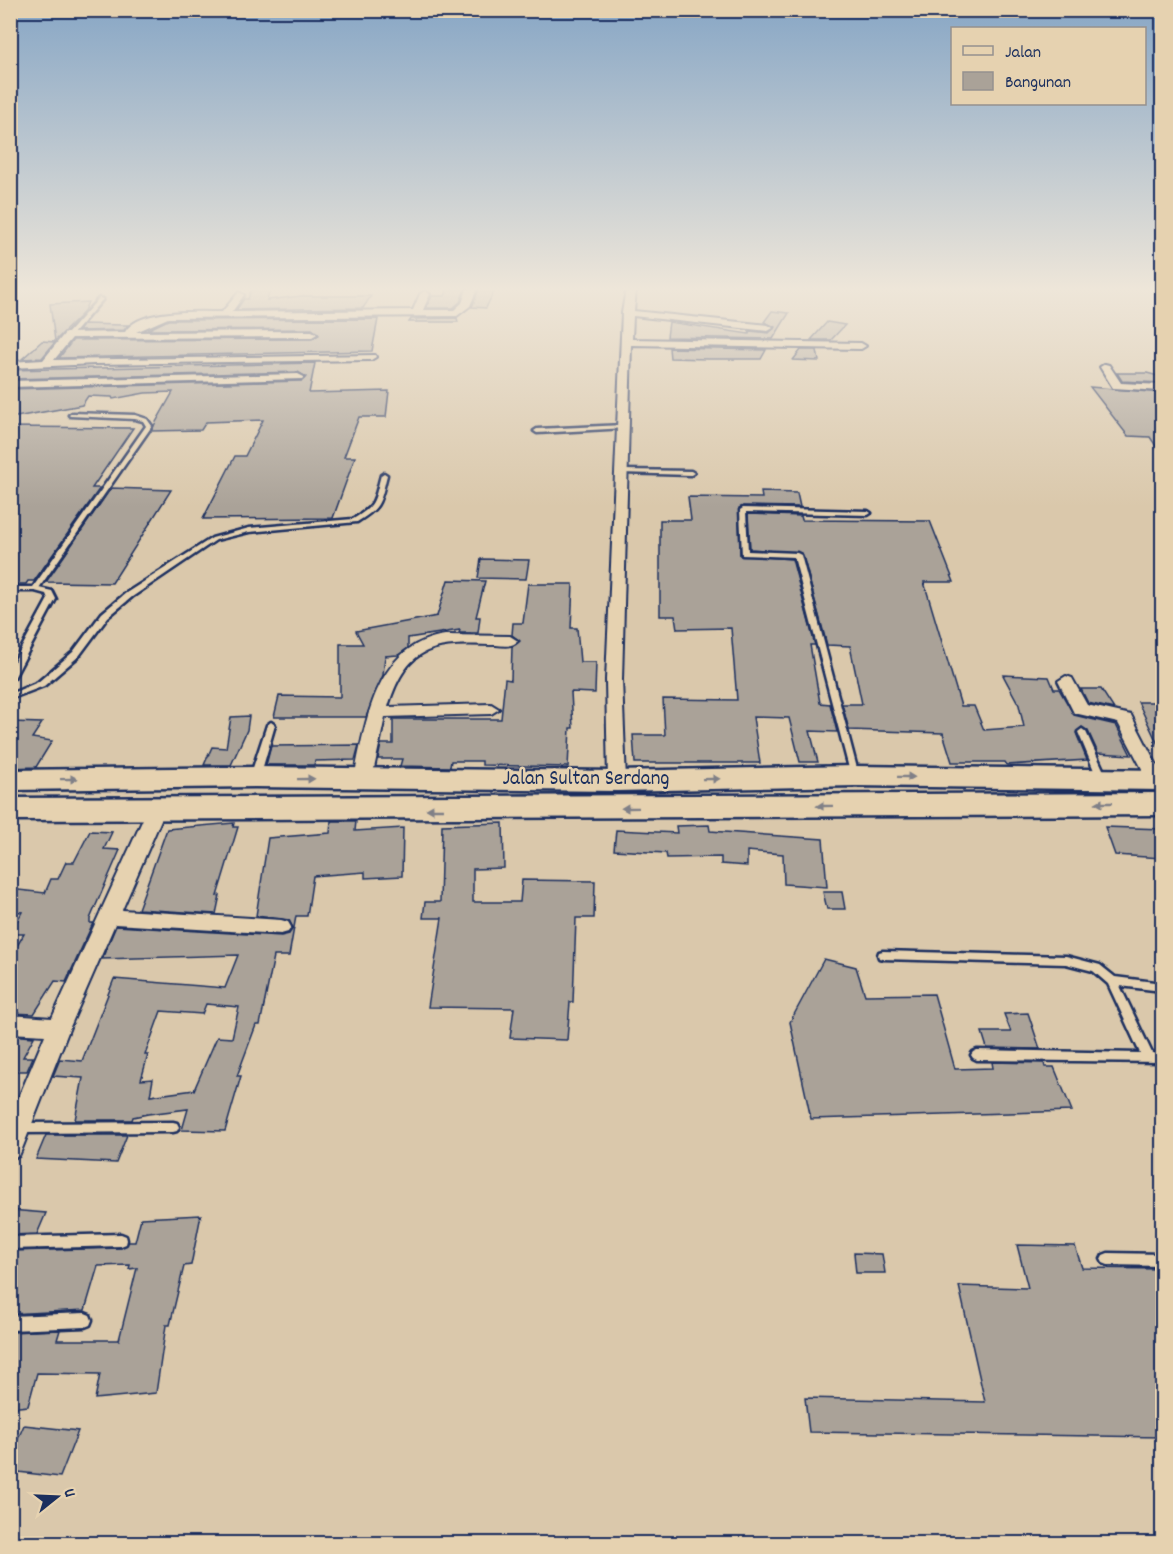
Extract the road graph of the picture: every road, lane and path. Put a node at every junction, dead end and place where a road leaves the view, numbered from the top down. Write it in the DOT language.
graph roads {
  1 [pos="45,362"];
  2 [pos="141,362"];
  3 [pos="626,362"];
  4 [pos="10,365"];
  5 [pos="40,367"];
  6 [pos="1106,367"];
  7 [pos="298,377"];
  8 [pos="10,384"];
  9 [pos="1162,388"];
  10 [pos="72,415"];
  11 [pos="624,427"];
  12 [pos="537,431"];
  13 [pos="623,472"];
  14 [pos="692,473"];
  15 [pos="384,475"];
  16 [pos="868,513"];
  17 [pos="10,589"];
  18 [pos="35,589"];
  19 [pos="510,641"];
  20 [pos="10,678"];
  21 [pos="1066,681"];
  22 [pos="10,697"];
  23 [pos="491,709"];
  24 [pos="377,712"];
  25 [pos="271,725"];
  26 [pos="1082,732"];
  27 [pos="855,776"];
  28 [pos="255,777"];
  29 [pos="363,778"];
  30 [pos="10,780"];
  31 [pos="1103,780"];
  32 [pos="617,781"];
  33 [pos="1160,788"];
  34 [pos="157,808"];
  35 [pos="10,809"];
  36 [pos="109,916"];
  37 [pos="281,927"];
  38 [pos="883,955"];
  39 [pos="1112,981"];
  40 [pos="1162,987"];
  41 [pos="10,1024"];
  42 [pos="59,1027"];
  43 [pos="977,1055"];
  44 [pos="1148,1057"];
  45 [pos="1162,1058"];
  46 [pos="20,1128"];
  47 [pos="173,1128"];
  48 [pos="10,1149"];
  49 [pos="121,1240"];
  50 [pos="10,1243"];
  51 [pos="1108,1259"];
  52 [pos="1162,1260"];
  53 [pos="85,1320"];
  54 [pos="10,1323"];
  1 -- 5 [label="street"];
  2 -- 5 [label="street"];
  3 -- 11 [label="street"];
  4 -- 5 [label="street"];
  6 -- 9 [label="street"];
  7 -- 8 [label="street"];
  10 -- 18 [label="lane"];
  11 -- 12 [label="lane"];
  11 -- 13 [label="street"];
  13 -- 14 [label="lane"];
  13 -- 32 [label="street"];
  15 -- 22 [label="lane"];
  16 -- 27 [label="lane"];
  17 -- 18 [label="lane"];
  18 -- 20 [label="lane"];
  19 -- 24 [label="street"];
  21 -- 33 [label="street"];
  23 -- 24 [label="street"];
  24 -- 29 [label="street"];
  25 -- 28 [label="lane"];
  26 -- 31 [label="lane"];
  27 -- 31 [label="highway, Jalan Sultan Serdang, one-way"];
  32 -- 27 [label="highway, Jalan Sultan Serdang, one-way"];
  28 -- 29 [label="highway, Jalan Sultan Serdang, one-way"];
  30 -- 28 [label="highway, Jalan Sultan Serdang, one-way"];
  29 -- 32 [label="highway, Jalan Sultan Serdang"];
  31 -- 33 [label="highway, Jalan Sultan Serdang"];
  33 -- 34 [label="highway, Jalan Sultan Serdang, one-way"];
  34 -- 35 [label="highway, Jalan Sultan Serdang"];
  34 -- 36 [label="street"];
  36 -- 37 [label="street"];
  36 -- 42 [label="street"];
  38 -- 39 [label="lane"];
  39 -- 40 [label="lane"];
  39 -- 44 [label="lane"];
  41 -- 42 [label="street"];
  42 -- 46 [label="street"];
  43 -- 44 [label="lane"];
  44 -- 45 [label="lane"];
  46 -- 47 [label="lane"];
  46 -- 48 [label="street"];
  49 -- 50 [label="lane"];
  51 -- 52 [label="lane"];
  53 -- 54 [label="lane"];
}
